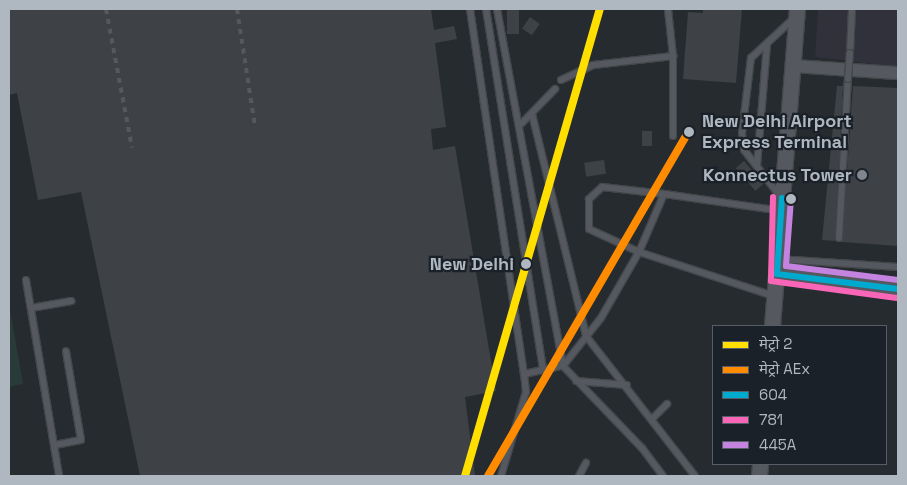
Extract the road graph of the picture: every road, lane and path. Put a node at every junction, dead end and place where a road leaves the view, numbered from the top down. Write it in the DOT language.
graph roads {
  1 [pos="470,9"];
  2 [pos="486,9"];
  3 [pos="497,9"];
  4 [pos="668,9"];
  5 [pos="852,9"];
  6 [pos="796,12"];
  7 [pos="767,44"];
  8 [pos="673,56"];
  9 [pos="792,66"];
  10 [pos="898,73"];
  11 [pos="561,80"];
  12 [pos="555,89"];
  13 [pos="532,114"];
  14 [pos="521,124"];
  15 [pos="674,136"];
  16 [pos="757,166"];
  17 [pos="664,194"];
  18 [pos="782,205"];
  19 [pos="839,238"];
  20 [pos="639,252"];
  21 [pos="777,266"];
  22 [pos="898,267"];
  23 [pos="26,280"];
  24 [pos="898,289"];
  25 [pos="775,296"];
  26 [pos="71,301"];
  27 [pos="31,308"];
  28 [pos="772,325"];
  29 [pos="586,336"];
  30 [pos="66,351"];
  31 [pos="563,366"];
  32 [pos="543,370"];
  33 [pos="524,374"];
  34 [pos="576,381"];
  35 [pos="626,385"];
  36 [pos="668,404"];
  37 [pos="653,418"];
  38 [pos="55,445"];
  39 [pos="586,463"];
  40 [pos="59,476"];
  41 [pos="501,476"];
  42 [pos="580,476"];
  43 [pos="663,476"];
  44 [pos="695,476"];
  1 -- 33 [label="lane"];
  2 -- 32 [label="lane"];
  3 -- 14 [label="lane"];
  4 -- 8 [label="lane"];
  5 -- 19 [label="lane, bridge"];
  6 -- 7 [label="lane"];
  6 -- 9 [label="street"];
  7 -- 16 [label="lane"];
  7 -- 16 [label="lane"];
  8 -- 11 [label="lane"];
  8 -- 15 [label="lane"];
  9 -- 10 [label="street"];
  9 -- 18 [label="street"];
  12 -- 13 [label="lane"];
  13 -- 14 [label="lane"];
  13 -- 29 [label="lane"];
  14 -- 31 [label="lane"];
  16 -- 18 [label="lane"];
  17 -- 18 [label="lane"];
  17 -- 20 [label="lane"];
  17 -- 20 [label="lane"];
  18 -- 21 [label="street"];
  20 -- 25 [label="lane"];
  20 -- 29 [label="lane"];
  21 -- 22 [label="lane"];
  21 -- 24 [label="street"];
  21 -- 25 [label="street"];
  23 -- 27 [label="lane"];
  25 -- 28 [label="street"];
  26 -- 27 [label="lane"];
  27 -- 38 [label="lane"];
  29 -- 31 [label="lane"];
  29 -- 35 [label="lane"];
  30 -- 38 [label="lane"];
  31 -- 32 [label="lane"];
  31 -- 34 [label="lane"];
  32 -- 33 [label="lane"];
  33 -- 41 [label="lane"];
  34 -- 35 [label="lane"];
  34 -- 43 [label="lane"];
  35 -- 37 [label="lane"];
  36 -- 37 [label="lane"];
  37 -- 44 [label="lane"];
  38 -- 40 [label="lane"];
  39 -- 42 [label="lane"];
}
